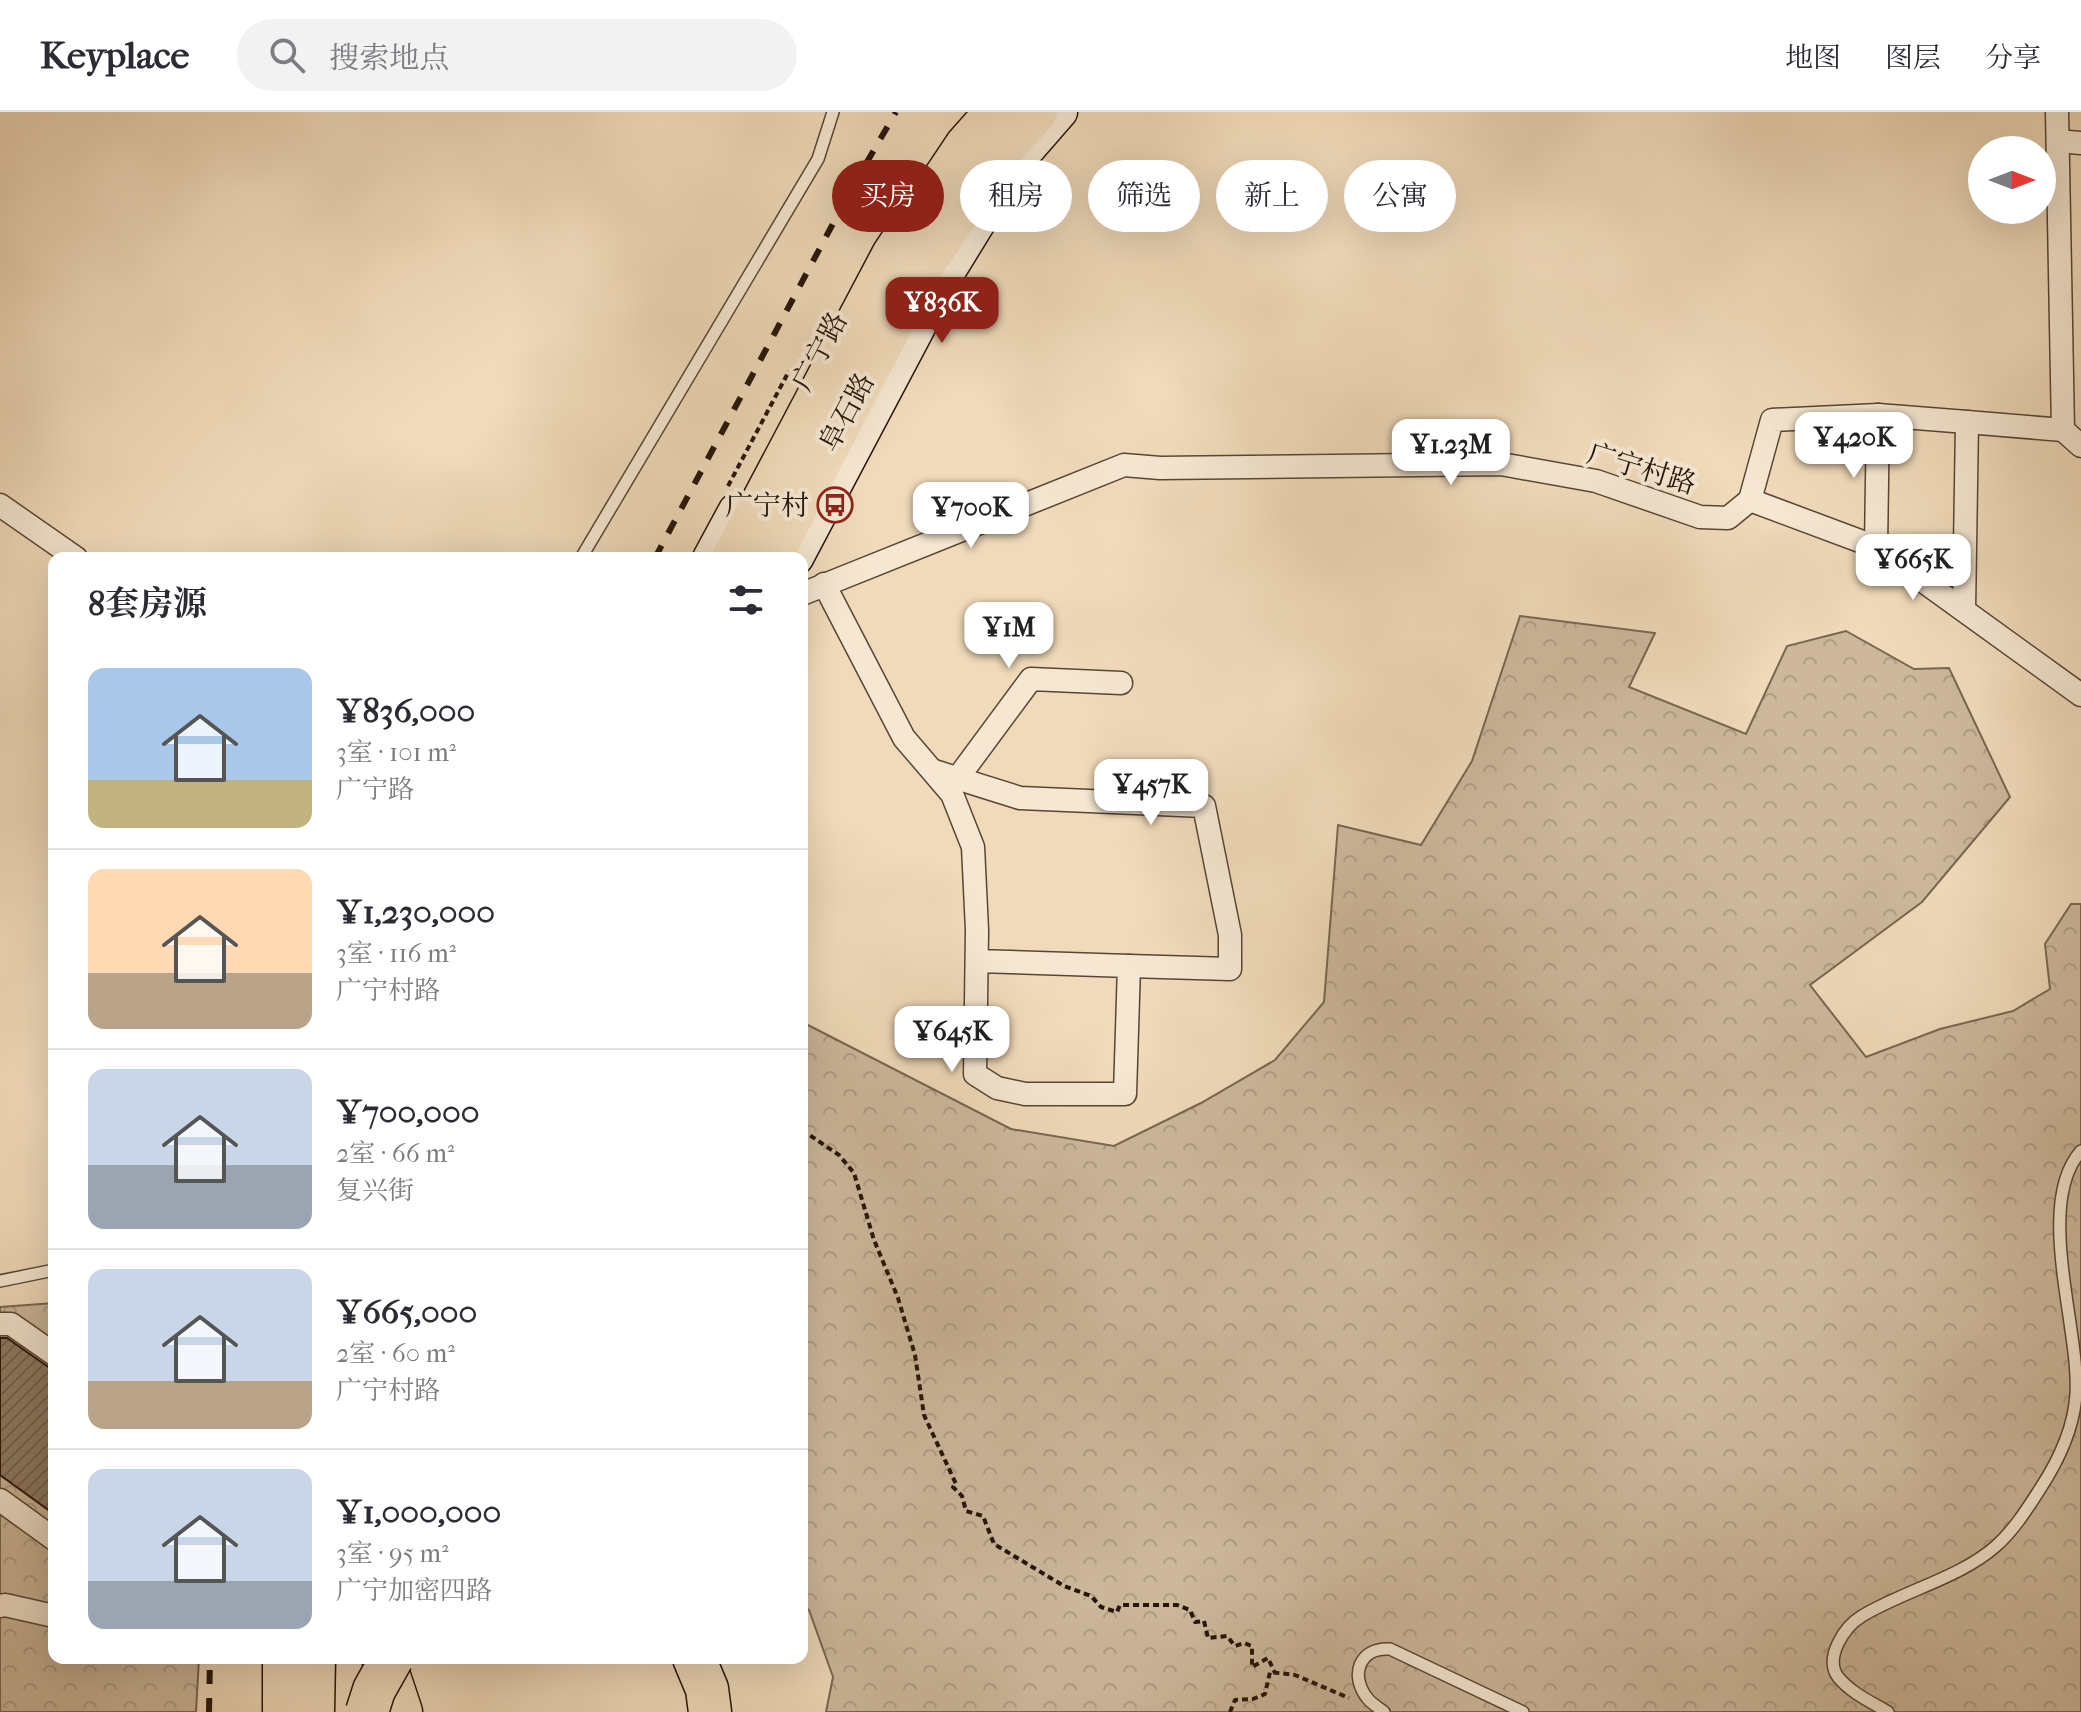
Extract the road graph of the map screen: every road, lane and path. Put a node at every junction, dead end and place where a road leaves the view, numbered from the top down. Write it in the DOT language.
graph roads {
  1 [pos="833,112"];
  2 [pos="970,112"];
  3 [pos="996,112"];
  4 [pos="1036,112"];
  5 [pos="1061,112"];
  6 [pos="2057,112"];
  7 [pos="2058,141"];
  8 [pos="2081,143"];
  9 [pos="789,371"];
  10 [pos="1878,415"];
  11 [pos="1967,422"];
  12 [pos="2063,430"];
  13 [pos="2081,446"];
  14 [pos="722,498"];
  15 [pos="1750,500"];
  16 [pos="0,505"];
  17 [pos="1876,547"];
  18 [pos="67,552"];
  19 [pos="585,552"];
  20 [pos="712,552"];
  21 [pos="736,552"];
  22 [pos="773,552"];
  23 [pos="800,552"];
  24 [pos="824,584"];
  25 [pos="808,591"];
  26 [pos="1964,610"];
  27 [pos="1121,683"];
  28 [pos="2081,695"];
  29 [pos="933,770"];
  30 [pos="957,779"];
  31 [pos="977,961"];
  32 [pos="1129,966"];
  33 [pos="808,1134"];
  34 [pos="2081,1151"];
  35 [pos="48,1271"];
  36 [pos="0,1281"];
  37 [pos="0,1324"];
  38 [pos="48,1350"];
  39 [pos="0,1500"];
  40 [pos="48,1535"];
  41 [pos="0,1606"];
  42 [pos="48,1615"];
  43 [pos="265,1664"];
  44 [pos="284,1664"];
  45 [pos="314,1664"];
  46 [pos="328,1664"];
  47 [pos="385,1664"];
  48 [pos="389,1664"];
  49 [pos="697,1664"];
  50 [pos="1275,1673"];
  51 [pos="1352,1700"];
  52 [pos="265,1712"];
  53 [pos="284,1712"];
  54 [pos="313,1712"];
  55 [pos="330,1712"];
  56 [pos="367,1712"];
  57 [pos="401,1712"];
  58 [pos="710,1712"];
  59 [pos="1230,1712"];
  60 [pos="1384,1712"];
  61 [pos="1523,1712"];
  62 [pos="1888,1712"];
  1 -- 19 [label="lane"];
  2 -- 20 [label="street, 广宁路"];
  3 -- 21 [label="highway, 阜石路"];
  4 -- 22 [label="highway, 阜石路"];
  5 -- 23 [label="street"];
  6 -- 7 [label="street"];
  7 -- 8 [label="street"];
  7 -- 12 [label="street"];
  9 -- 14 [label="path"];
  10 -- 11 [label="street"];
  10 -- 15 [label="street"];
  10 -- 17 [label="street"];
  11 -- 12 [label="street"];
  11 -- 26 [label="street"];
  12 -- 13 [label="street"];
  15 -- 17 [label="street"];
  15 -- 24 [label="street, 广宁村路"];
  16 -- 18 [label="street"];
  17 -- 26 [label="street"];
  24 -- 25 [label="street"];
  24 -- 29 [label="street"];
  26 -- 28 [label="street"];
  27 -- 30 [label="street"];
  29 -- 30 [label="street"];
  29 -- 31 [label="street"];
  30 -- 32 [label="street"];
  31 -- 32 [label="street"];
  31 -- 32 [label="street"];
  33 -- 50 [label="path"];
  34 -- 62 [label="lane"];
  35 -- 36 [label="lane"];
  37 -- 38 [label="street"];
  39 -- 40 [label="street"];
  41 -- 42 [label="street"];
  43 -- 52 [label="street"];
  44 -- 53 [label="highway"];
  45 -- 54 [label="highway"];
  46 -- 55 [label="street"];
  47 -- 57 [label="highway"];
  48 -- 56 [label="highway, bridge"];
  49 -- 58 [label="highway"];
  50 -- 51 [label="path"];
  50 -- 59 [label="path"];
  60 -- 61 [label="lane"];
}
